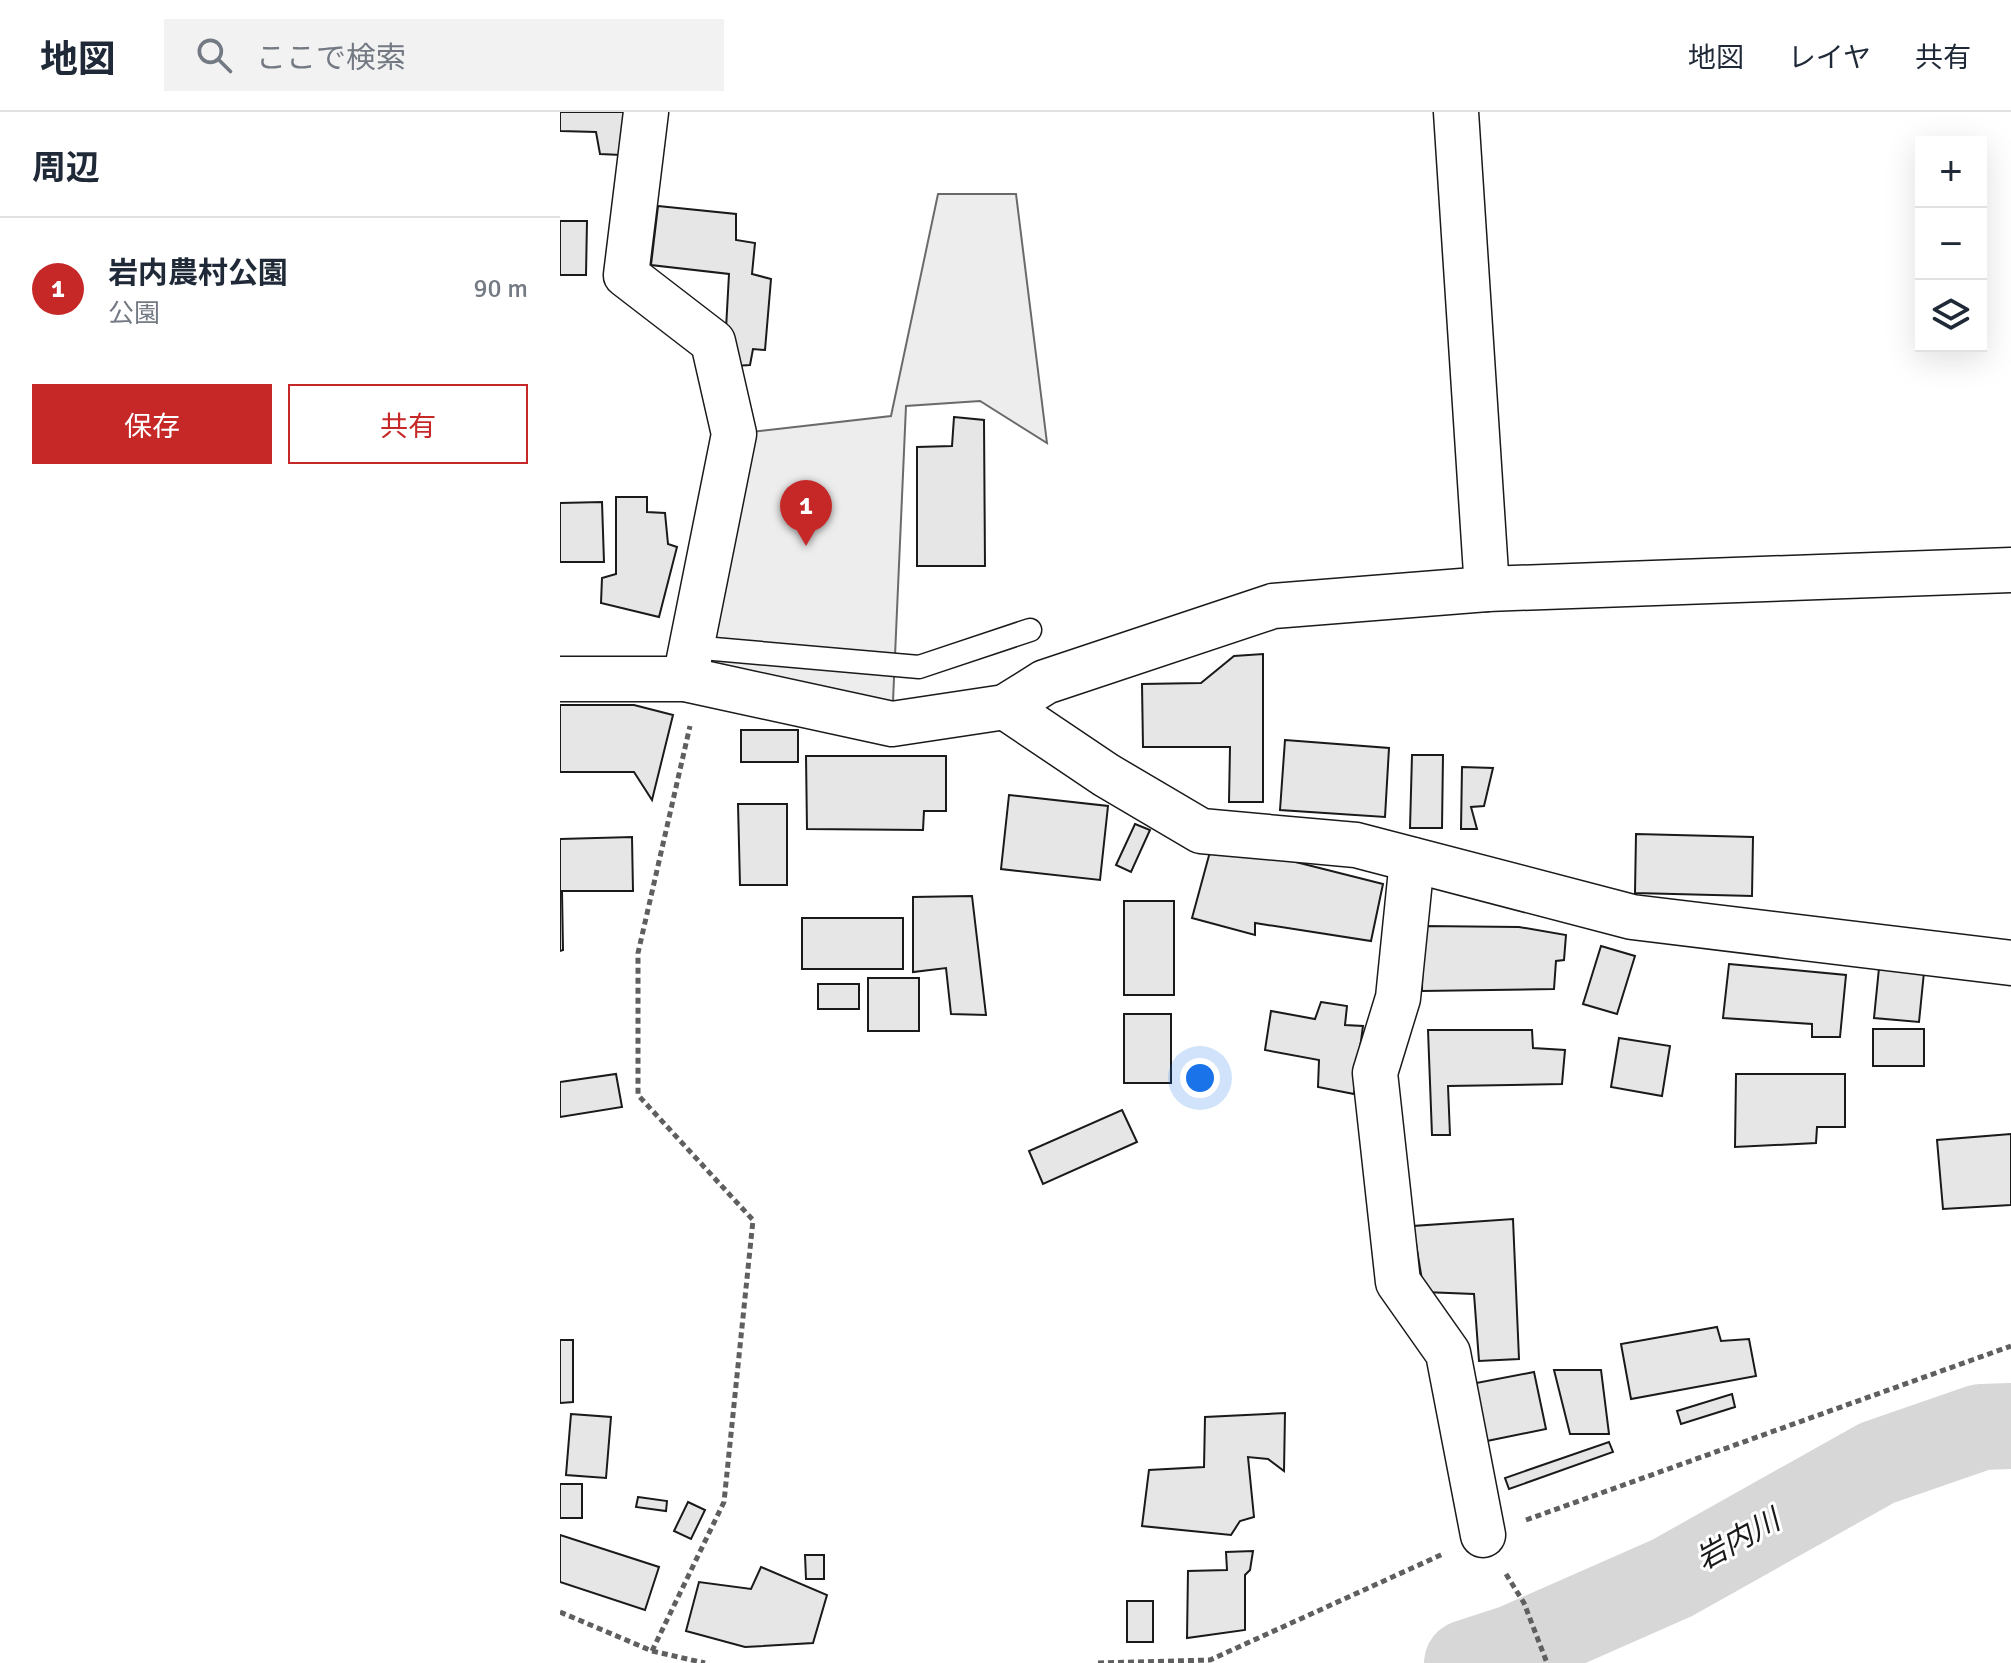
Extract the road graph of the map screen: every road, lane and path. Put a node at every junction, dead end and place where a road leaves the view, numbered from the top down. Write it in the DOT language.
graph roads {
  1 [pos="646,112"];
  2 [pos="1456,112"];
  3 [pos="2011,570"];
  4 [pos="1487,589"];
  5 [pos="1030,630"];
  6 [pos="688,663"];
  7 [pos="560,679"];
  8 [pos="1005,707"];
  9 [pos="1412,860"];
  10 [pos="2011,963"];
  11 [pos="2011,1346"];
  12 [pos="1483,1535"];
  13 [pos="560,1612"];
  14 [pos="652,1651"];
  15 [pos="705,1663"];
  16 [pos="1098,1663"];
  17 [pos="1547,1663"];
  1 -- 6 [label="street"];
  2 -- 4 [label="street"];
  3 -- 4 [label="street"];
  4 -- 8 [label="street"];
  5 -- 6 [label="lane"];
  6 -- 7 [label="street"];
  6 -- 8 [label="street"];
  6 -- 14 [label="path"];
  8 -- 9 [label="street"];
  9 -- 10 [label="street"];
  9 -- 12 [label="street"];
  11 -- 12 [label="path"];
  12 -- 16 [label="path"];
  12 -- 17 [label="path"];
  13 -- 14 [label="path"];
  14 -- 15 [label="path"];
}
